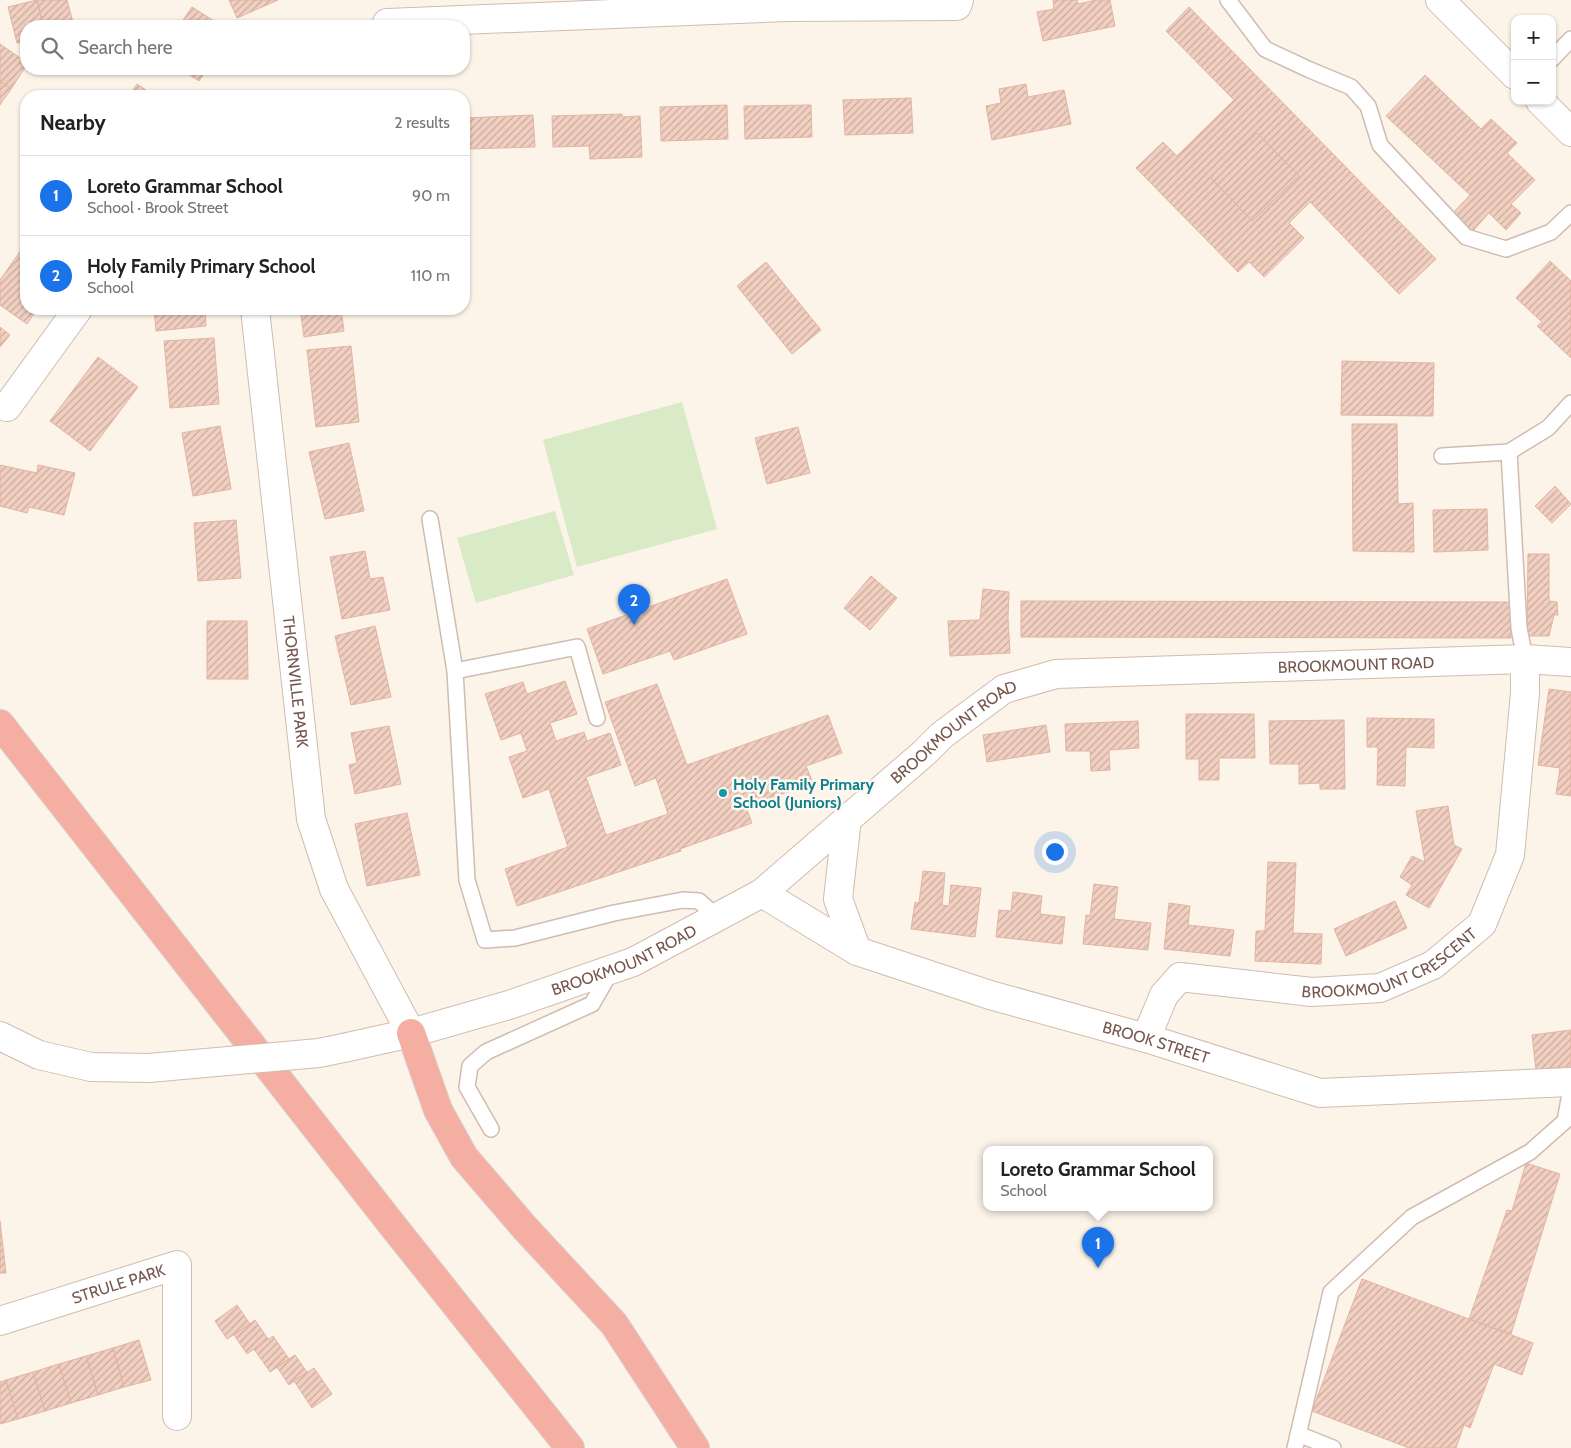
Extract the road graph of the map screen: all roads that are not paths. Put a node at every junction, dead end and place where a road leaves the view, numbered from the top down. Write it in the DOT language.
graph roads {
  1 [pos="959,0"];
  2 [pos="1228,0"];
  3 [pos="1440,0"];
  4 [pos="462,20"];
  5 [pos="1571,39"];
  6 [pos="1556,55"];
  7 [pos="1511,72"];
  8 [pos="1544,105"];
  9 [pos="1571,132"];
  10 [pos="1571,213"];
  11 [pos="74,315"];
  12 [pos="255,315"];
  13 [pos="1571,403"];
  14 [pos="7,407"];
  15 [pos="1509,452"];
  16 [pos="1442,456"];
  17 [pos="430,519"];
  18 [pos="1525,659"];
  19 [pos="1571,662"];
  20 [pos="455,671"];
  21 [pos="597,718"];
  22 [pos="0,724"];
  23 [pos="847,818"];
  24 [pos="762,894"];
  25 [pos="717,917"];
  26 [pos="857,951"];
  27 [pos="612,969"];
  28 [pos="411,1033"];
  29 [pos="0,1036"];
  30 [pos="1146,1038"];
  31 [pos="1571,1082"];
  32 [pos="1571,1089"];
  33 [pos="491,1129"];
  34 [pos="0,1321"];
  35 [pos="177,1416"];
  36 [pos="1296,1441"];
  37 [pos="570,1448"];
  38 [pos="695,1448"];
  39 [pos="1333,1448"];
  1 -- 4 [label="street"];
  2 -- 10 [label="lane"];
  3 -- 7 [label="street"];
  5 -- 6 [label="lane"];
  8 -- 9 [label="street"];
  11 -- 14 [label="street"];
  12 -- 28 [label="street, THORNVILLE PARK"];
  13 -- 15 [label="lane"];
  15 -- 16 [label="lane"];
  15 -- 18 [label="lane"];
  17 -- 20 [label="lane"];
  18 -- 19 [label="street, BROOKMOUNT ROAD"];
  18 -- 23 [label="street, BROOKMOUNT ROAD"];
  18 -- 30 [label="street, BROOKMOUNT CRESCENT"];
  20 -- 21 [label="lane"];
  20 -- 25 [label="lane"];
  22 -- 37 [label="highway"];
  23 -- 24 [label="street, BROOKMOUNT ROAD"];
  23 -- 26 [label="street"];
  24 -- 25 [label="street, BROOKMOUNT ROAD"];
  24 -- 26 [label="street, BROOK STREET"];
  25 -- 27 [label="street, BROOKMOUNT ROAD"];
  26 -- 30 [label="street, BROOK STREET"];
  27 -- 28 [label="street, BROOKMOUNT ROAD"];
  27 -- 33 [label="lane"];
  28 -- 29 [label="street, BROOKMOUNT ROAD, bridge"];
  28 -- 38 [label="highway"];
  30 -- 31 [label="street, BROOK STREET"];
  32 -- 36 [label="lane"];
  34 -- 35 [label="street, STRULE PARK"];
  36 -- 39 [label="lane"];
}
